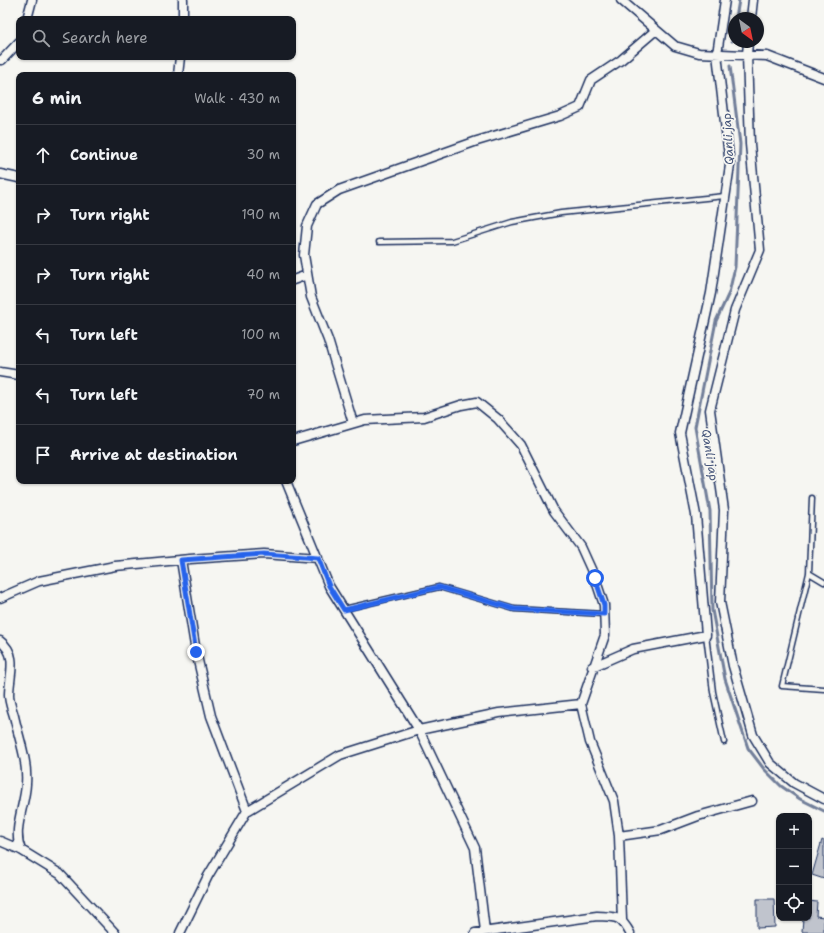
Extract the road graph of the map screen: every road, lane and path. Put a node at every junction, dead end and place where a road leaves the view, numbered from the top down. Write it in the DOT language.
graph roads {
  1 [pos="32,0"];
  2 [pos="183,0"];
  3 [pos="621,0"];
  4 [pos="725,0"];
  5 [pos="753,0"];
  6 [pos="752,12"];
  7 [pos="28,16"];
  8 [pos="183,16"];
  9 [pos="656,30"];
  10 [pos="16,45"];
  11 [pos="748,48"];
  12 [pos="717,54"];
  13 [pos="747,55"];
  14 [pos="0,60"];
  15 [pos="180,60"];
  16 [pos="178,72"];
  17 [pos="824,78"];
  18 [pos="0,174"];
  19 [pos="16,177"];
  20 [pos="726,196"];
  21 [pos="379,242"];
  22 [pos="307,275"];
  23 [pos="296,279"];
  24 [pos="0,372"];
  25 [pos="16,375"];
  26 [pos="353,423"];
  27 [pos="296,440"];
  28 [pos="287,484"];
  29 [pos="812,498"];
  30 [pos="318,558"];
  31 [pos="181,560"];
  32 [pos="809,573"];
  33 [pos="824,582"];
  34 [pos="0,598"];
  35 [pos="344,610"];
  36 [pos="604,614"];
  37 [pos="706,635"];
  38 [pos="0,641"];
  39 [pos="592,668"];
  40 [pos="824,689"];
  41 [pos="581,704"];
  42 [pos="419,730"];
  43 [pos="724,742"];
  44 [pos="824,798"];
  45 [pos="752,801"];
  46 [pos="247,810"];
  47 [pos="619,836"];
  48 [pos="0,841"];
  49 [pos="21,850"];
  50 [pos="622,920"];
  51 [pos="486,931"];
  52 [pos="115,933"];
  53 [pos="180,933"];
  54 [pos="475,933"];
  55 [pos="630,933"];
  1 -- 7 [label="street"];
  2 -- 8 [label="street"];
  3 -- 9 [label="street"];
  4 -- 12 [label="street"];
  5 -- 6 [label="street"];
  9 -- 12 [label="street"];
  9 -- 22 [label="street"];
  10 -- 14 [label="street"];
  11 -- 13 [label="street"];
  12 -- 13 [label="street"];
  12 -- 20 [label="street"];
  13 -- 17 [label="street"];
  13 -- 44 [label="street"];
  15 -- 16 [label="street"];
  18 -- 19 [label="street"];
  20 -- 21 [label="lane"];
  20 -- 37 [label="street"];
  22 -- 23 [label="street"];
  22 -- 26 [label="street"];
  24 -- 25 [label="street"];
  26 -- 27 [label="street"];
  26 -- 36 [label="street"];
  28 -- 30 [label="street"];
  29 -- 32 [label="lane"];
  30 -- 31 [label="street"];
  30 -- 35 [label="street"];
  31 -- 34 [label="street"];
  31 -- 46 [label="street"];
  32 -- 33 [label="lane"];
  32 -- 40 [label="lane"];
  35 -- 36 [label="lane"];
  35 -- 42 [label="street"];
  36 -- 39 [label="street"];
  37 -- 39 [label="street"];
  37 -- 43 [label="lane"];
  38 -- 49 [label="street"];
  39 -- 41 [label="street"];
  41 -- 42 [label="street"];
  41 -- 47 [label="street"];
  42 -- 46 [label="street"];
  42 -- 51 [label="street"];
  45 -- 47 [label="street"];
  46 -- 53 [label="street"];
  47 -- 50 [label="street"];
  48 -- 49 [label="street"];
  49 -- 52 [label="street"];
  50 -- 51 [label="street"];
  50 -- 55 [label="street"];
  51 -- 54 [label="street"];
}
